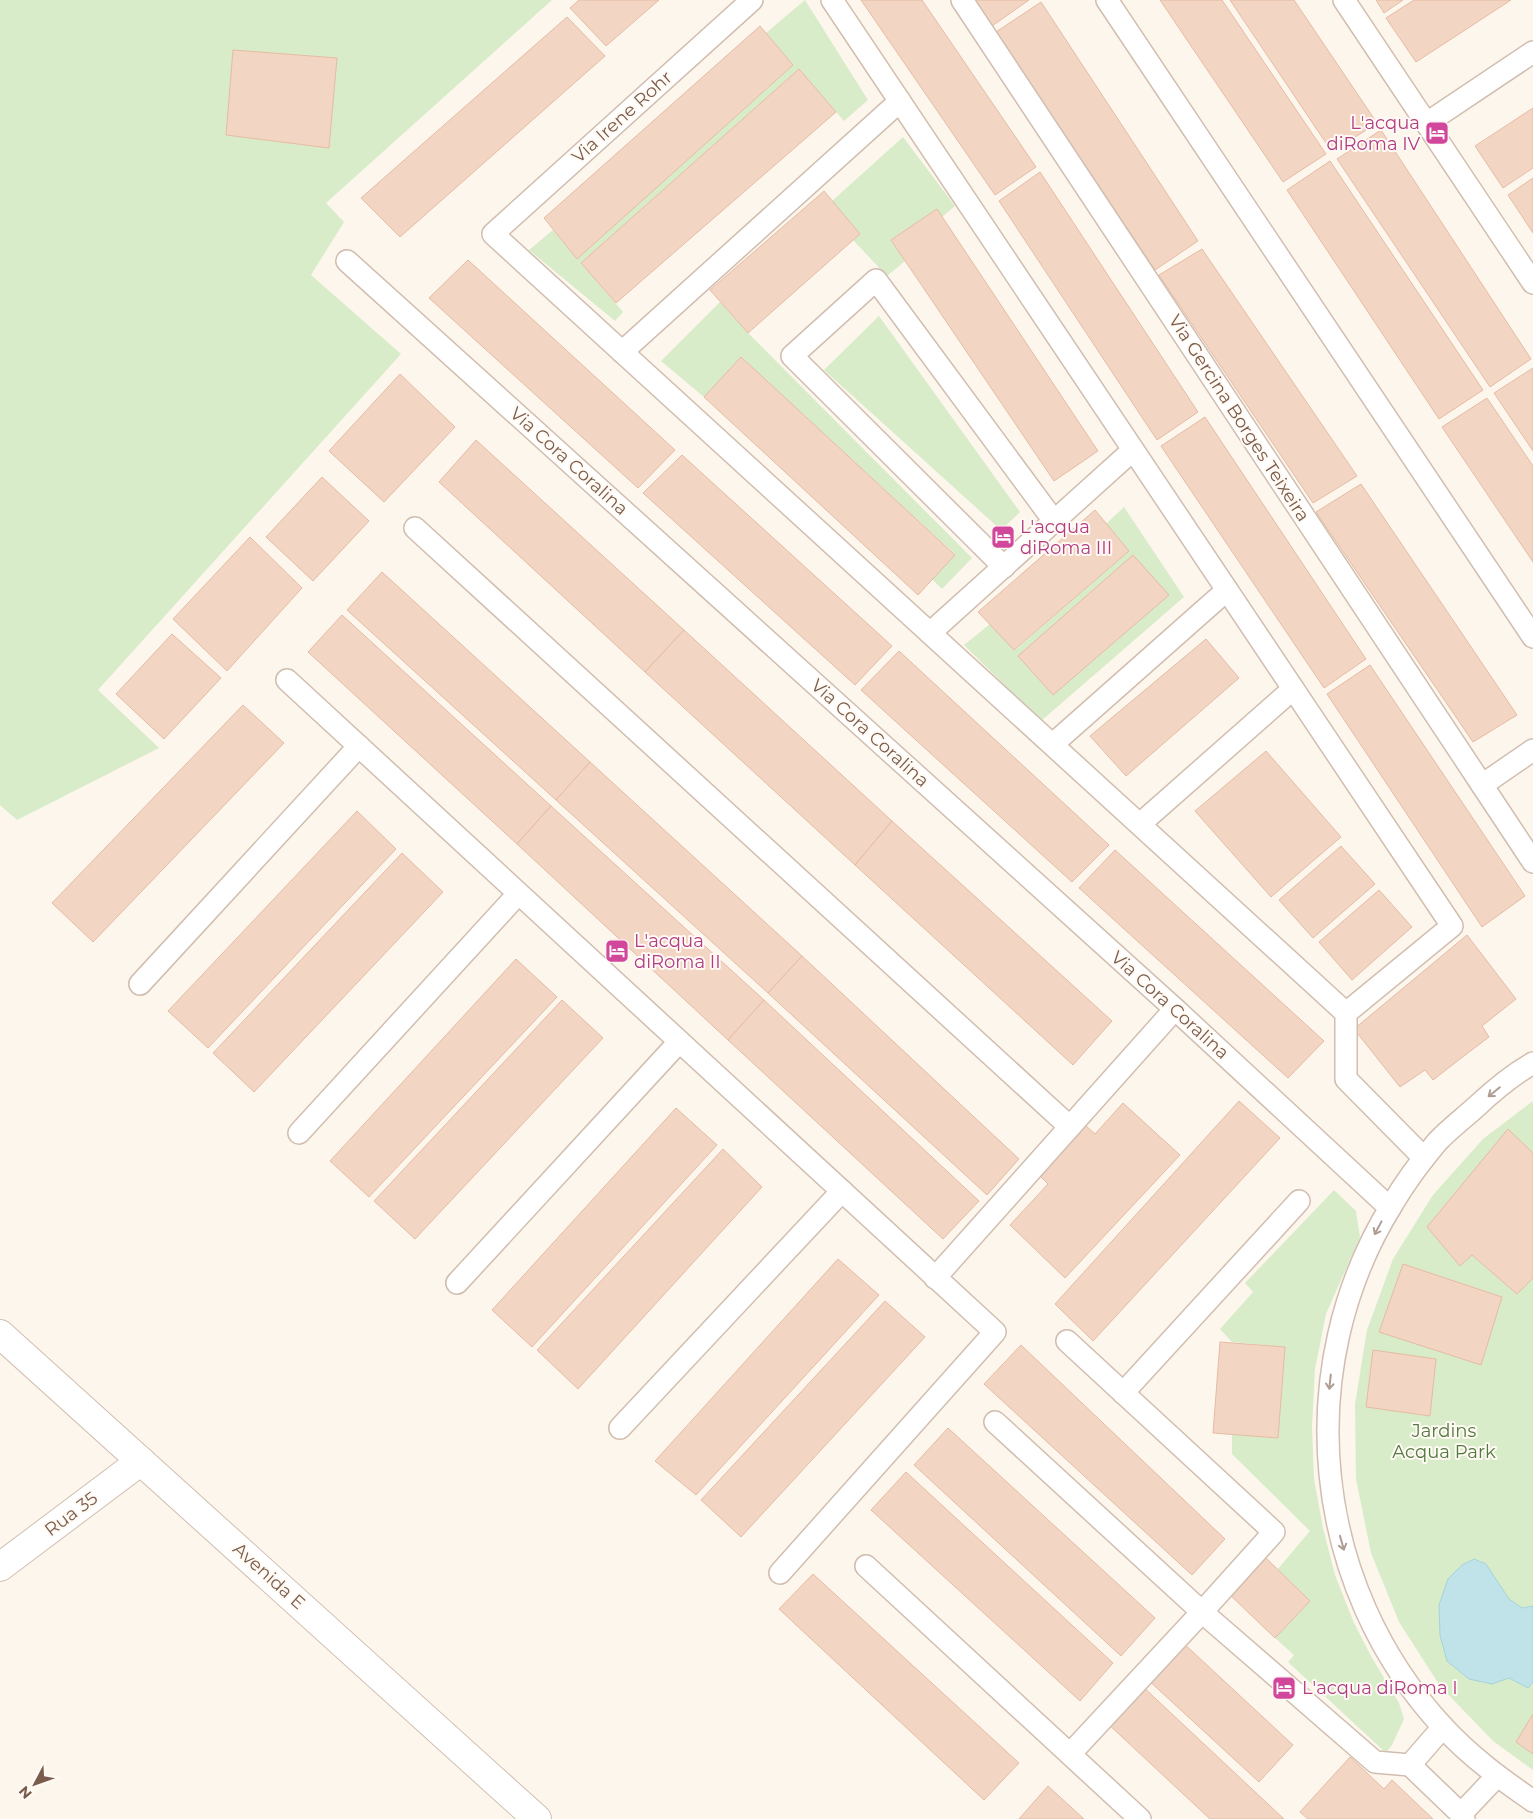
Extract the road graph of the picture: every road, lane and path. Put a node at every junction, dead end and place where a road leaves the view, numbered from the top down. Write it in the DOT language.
graph roads {
  1 [pos="752,0"];
  2 [pos="832,0"];
  3 [pos="962,0"];
  4 [pos="1107,0"];
  5 [pos="1344,0"];
  6 [pos="1533,52"];
  7 [pos="900,101"];
  8 [pos="1427,123"];
  9 [pos="347,260"];
  10 [pos="1533,283"];
  11 [pos="622,352"];
  12 [pos="1133,450"];
  13 [pos="1054,521"];
  14 [pos="415,528"];
  15 [pos="1004,567"];
  16 [pos="1227,590"];
  17 [pos="930,633"];
  18 [pos="1533,637"];
  19 [pos="288,680"];
  20 [pos="1293,688"];
  21 [pos="1053,744"];
  22 [pos="359,746"];
  23 [pos="1533,750"];
  24 [pos="1482,785"];
  25 [pos="1140,824"];
  26 [pos="1533,862"];
  27 [pos="518,894"];
  28 [pos="140,984"];
  29 [pos="1175,1009"];
  30 [pos="1346,1013"];
  31 [pos="679,1042"];
  32 [pos="1533,1063"];
  33 [pos="1070,1126"];
  34 [pos="299,1133"];
  35 [pos="1424,1158"];
  36 [pos="842,1192"];
  37 [pos="1299,1201"];
  38 [pos="1390,1208"];
  39 [pos="935,1278"];
  40 [pos="457,1283"];
  41 [pos="0,1334"];
  42 [pos="1067,1340"];
  43 [pos="1123,1393"];
  44 [pos="994,1422"];
  45 [pos="620,1428"];
  46 [pos="141,1461"];
  47 [pos="866,1566"];
  48 [pos="0,1567"];
  49 [pos="780,1574"];
  50 [pos="1202,1612"];
  51 [pos="1443,1727"];
  52 [pos="1070,1754"];
  53 [pos="1410,1765"];
  54 [pos="1497,1776"];
  55 [pos="1533,1801"];
  56 [pos="1462,1816"];
  57 [pos="537,1819"];
  58 [pos="1140,1819"];
  1 -- 11 [label="lane, Via Irene Rohr"];
  2 -- 7 [label="lane"];
  3 -- 24 [label="lane, Via Gercina Borges Teixeira"];
  4 -- 18 [label="lane"];
  5 -- 8 [label="lane"];
  6 -- 8 [label="lane"];
  7 -- 11 [label="lane"];
  7 -- 12 [label="lane"];
  8 -- 10 [label="lane"];
  9 -- 29 [label="lane, Via Cora Coralina"];
  11 -- 17 [label="lane"];
  12 -- 13 [label="lane"];
  12 -- 16 [label="lane"];
  13 -- 15 [label="lane"];
  13 -- 15 [label="lane"];
  14 -- 33 [label="lane"];
  15 -- 17 [label="lane"];
  16 -- 20 [label="lane"];
  16 -- 21 [label="lane"];
  17 -- 21 [label="lane"];
  19 -- 22 [label="lane"];
  20 -- 25 [label="lane"];
  20 -- 30 [label="lane"];
  21 -- 25 [label="lane"];
  22 -- 27 [label="lane"];
  22 -- 28 [label="lane"];
  23 -- 24 [label="lane"];
  24 -- 26 [label="lane, Via Gercina Borges Teixeira"];
  25 -- 30 [label="lane"];
  27 -- 31 [label="lane"];
  27 -- 34 [label="lane"];
  29 -- 33 [label="lane"];
  29 -- 38 [label="lane, Via Cora Coralina"];
  30 -- 35 [label="lane"];
  31 -- 36 [label="lane"];
  31 -- 40 [label="lane"];
  32 -- 35 [label="lane, one-way"];
  33 -- 39 [label="lane"];
  35 -- 38 [label="lane"];
  36 -- 39 [label="lane"];
  36 -- 45 [label="lane"];
  37 -- 43 [label="lane"];
  38 -- 51 [label="lane, one-way"];
  39 -- 49 [label="lane"];
  41 -- 46 [label="street, Avenida E"];
  42 -- 43 [label="lane"];
  43 -- 50 [label="lane"];
  44 -- 50 [label="lane"];
  46 -- 48 [label="street, Rua 35"];
  46 -- 57 [label="street, Avenida E"];
  47 -- 52 [label="lane"];
  50 -- 52 [label="lane"];
  50 -- 53 [label="lane"];
  51 -- 53 [label="lane"];
  51 -- 54 [label="lane"];
  52 -- 58 [label="lane"];
  53 -- 56 [label="lane"];
  54 -- 55 [label="lane"];
  54 -- 56 [label="lane"];
}
